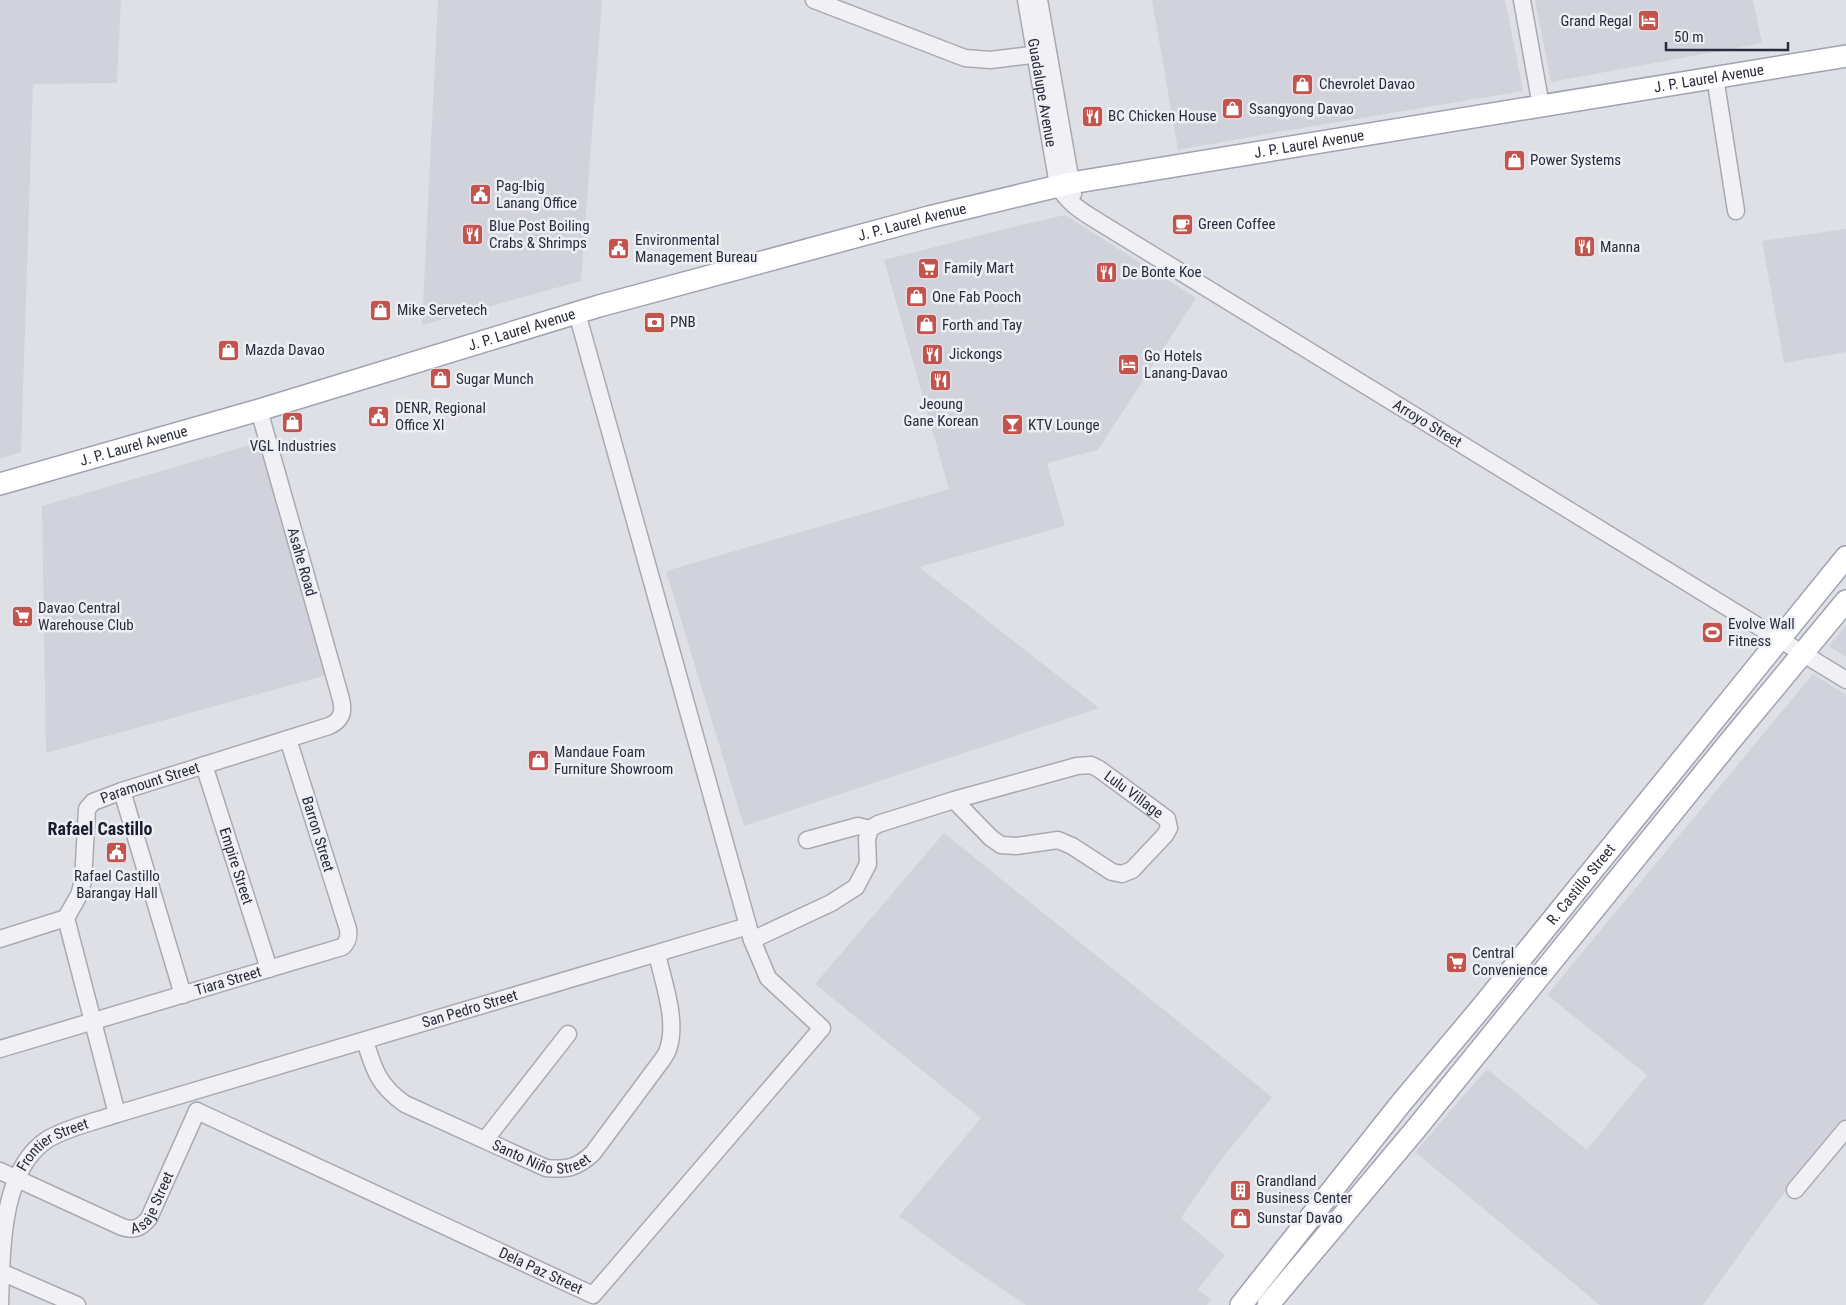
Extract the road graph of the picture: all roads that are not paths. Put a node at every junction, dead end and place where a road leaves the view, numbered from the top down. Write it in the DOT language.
graph roads {
  1 [pos="814,0"];
  2 [pos="1026,0"];
  3 [pos="1039,0"];
  4 [pos="1522,0"];
  5 [pos="1042,53"];
  6 [pos="1846,56"];
  7 [pos="1715,77"];
  8 [pos="1541,106"];
  9 [pos="1064,184"];
  10 [pos="1736,211"];
  11 [pos="577,313"];
  12 [pos="258,410"];
  13 [pos="0,484"];
  14 [pos="1846,557"];
  15 [pos="1846,601"];
  16 [pos="1779,640"];
  17 [pos="1802,654"];
  18 [pos="1846,680"];
  19 [pos="342,715"];
  20 [pos="288,739"];
  21 [pos="204,765"];
  22 [pos="122,790"];
  23 [pos="954,800"];
  24 [pos="870,829"];
  25 [pos="807,840"];
  26 [pos="66,918"];
  27 [pos="348,929"];
  28 [pos="750,933"];
  29 [pos="0,939"];
  30 [pos="657,954"];
  31 [pos="269,969"];
  32 [pos="1504,980"];
  33 [pos="183,994"];
  34 [pos="1524,995"];
  35 [pos="92,1020"];
  36 [pos="568,1034"];
  37 [pos="366,1041"];
  38 [pos="0,1049"];
  39 [pos="191,1092"];
  40 [pos="197,1111"];
  41 [pos="117,1114"];
  42 [pos="1846,1129"];
  43 [pos="485,1140"];
  44 [pos="7,1174"];
  45 [pos="1795,1190"];
  46 [pos="1,1272"];
  47 [pos="0,1304"];
  48 [pos="77,1305"];
  49 [pos="1241,1305"];
  50 [pos="1268,1305"];
  1 -- 5 [label="street"];
  2 -- 5 [label="street, Guadalupe Avenue"];
  3 -- 5 [label="street, Guadalupe Avenue"];
  4 -- 8 [label="street"];
  5 -- 9 [label="street, Guadalupe Avenue"];
  6 -- 7 [label="main road, J. P. Laurel Avenue"];
  7 -- 8 [label="main road, J. P. Laurel Avenue"];
  7 -- 10 [label="street"];
  8 -- 9 [label="main road, J. P. Laurel Avenue"];
  9 -- 11 [label="main road, J. P. Laurel Avenue"];
  9 -- 16 [label="street, Arroyo Street"];
  11 -- 12 [label="main road, J. P. Laurel Avenue"];
  11 -- 28 [label="street"];
  12 -- 13 [label="main road, J. P. Laurel Avenue"];
  12 -- 19 [label="street, Asahe Road"];
  14 -- 16 [label="main road, R. Castillo Street"];
  15 -- 17 [label="main road, R. Castillo Street"];
  16 -- 17 [label="street, Arroyo Street"];
  16 -- 32 [label="main road, R. Castillo Street"];
  17 -- 18 [label="street, Arroyo Street"];
  17 -- 34 [label="main road, R. Castillo Street"];
  19 -- 20 [label="street, Paramount Street"];
  20 -- 21 [label="street, Paramount Street"];
  20 -- 27 [label="street, Barron Street"];
  21 -- 22 [label="street, Paramount Street"];
  21 -- 31 [label="street, Empire Street"];
  22 -- 26 [label="street, Paramount Street"];
  22 -- 33 [label="street"];
  23 -- 23 [label="street, Lulu Village"];
  23 -- 24 [label="street, Lulu Village"];
  24 -- 25 [label="street"];
  24 -- 28 [label="street"];
  26 -- 29 [label="street"];
  26 -- 35 [label="street"];
  27 -- 31 [label="street, Tiara Street"];
  28 -- 30 [label="street, San Pedro Street"];
  28 -- 40 [label="street, Dela Paz Street"];
  30 -- 37 [label="street, San Pedro Street"];
  30 -- 43 [label="street, Santo Niño Street"];
  31 -- 33 [label="street, Tiara Street"];
  32 -- 34 [label="main road"];
  32 -- 49 [label="main road, R. Castillo Street"];
  33 -- 35 [label="street, Tiara Street"];
  34 -- 50 [label="main road, R. Castillo Street"];
  35 -- 38 [label="street, Tiara Street"];
  35 -- 41 [label="street"];
  36 -- 43 [label="street"];
  37 -- 39 [label="street, San Pedro Street"];
  37 -- 43 [label="street, Santo Niño Street"];
  39 -- 40 [label="street"];
  39 -- 41 [label="street, Frontier Street"];
  40 -- 44 [label="street, Asaje Street"];
  41 -- 44 [label="street, Frontier Street"];
  42 -- 45 [label="street"];
  44 -- 46 [label="street, Frontier Street"];
  46 -- 47 [label="street, Frontier Street"];
  46 -- 48 [label="street"];
}
